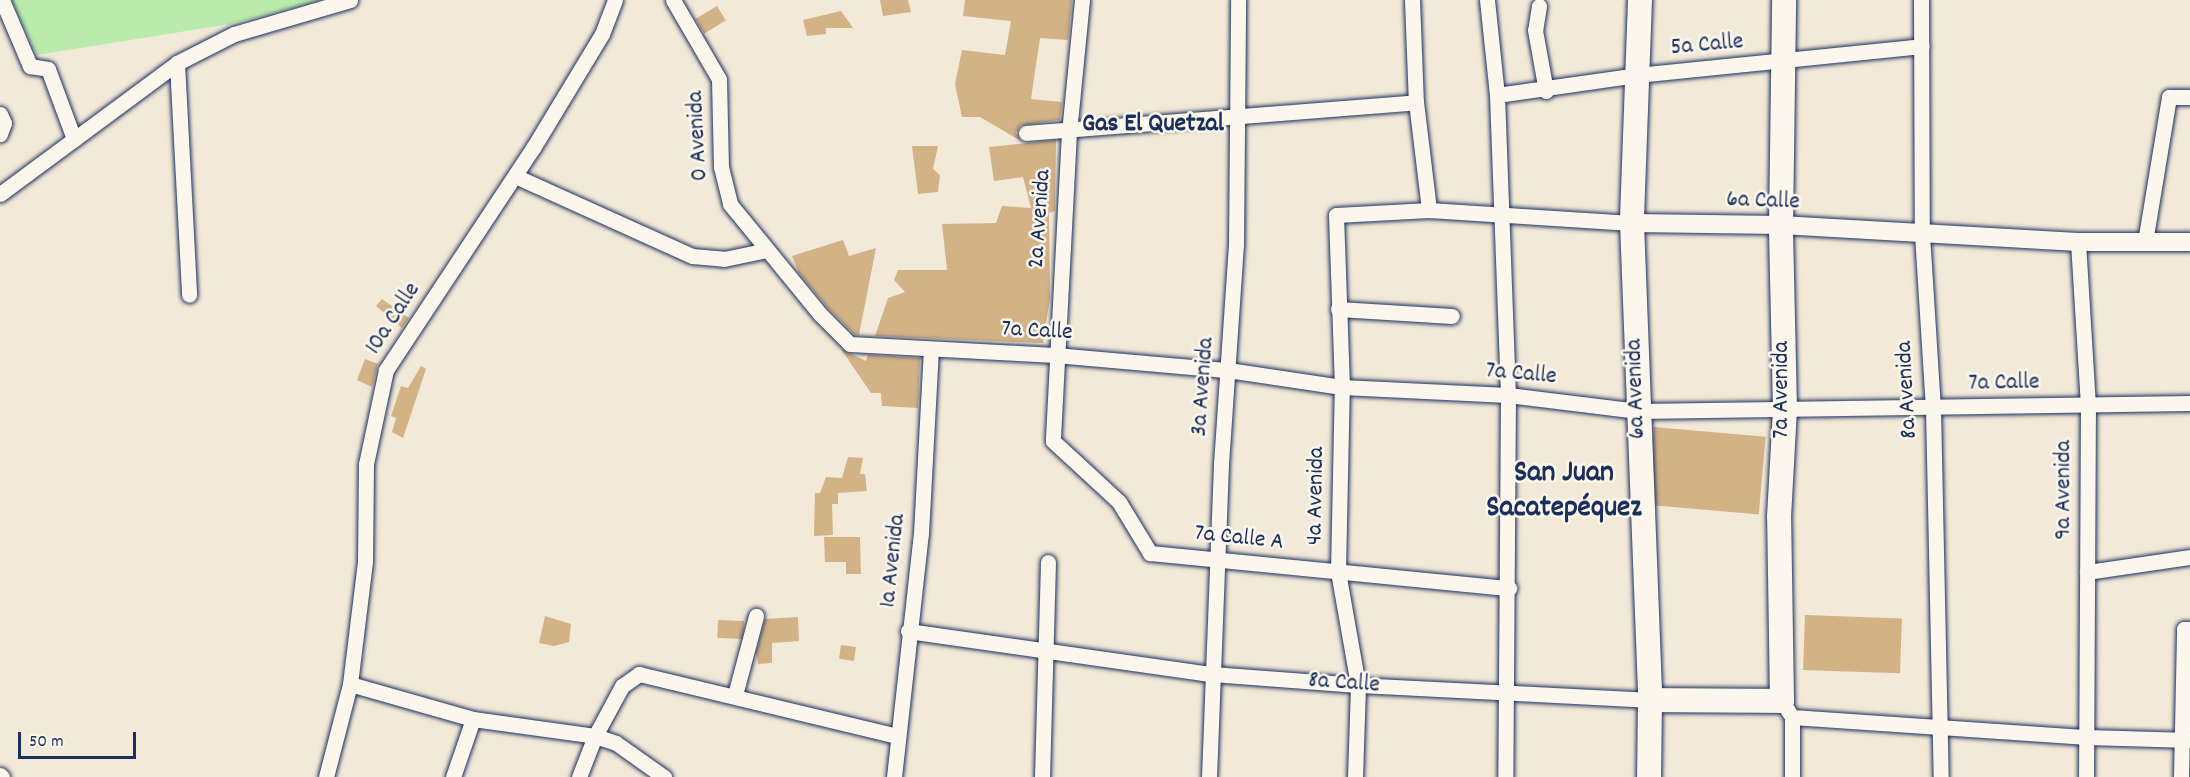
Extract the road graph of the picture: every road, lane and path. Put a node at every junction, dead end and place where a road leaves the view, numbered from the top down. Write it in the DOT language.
graph roads {
  1 [pos="2,0"];
  2 [pos="350,0"];
  3 [pos="615,0"];
  4 [pos="673,0"];
  5 [pos="1082,0"];
  6 [pos="1238,0"];
  7 [pos="1412,0"];
  8 [pos="1487,0"];
  9 [pos="1640,0"];
  10 [pos="1784,0"];
  11 [pos="1921,0"];
  12 [pos="1539,6"];
  13 [pos="1922,46"];
  14 [pos="1785,62"];
  15 [pos="177,63"];
  16 [pos="1637,75"];
  17 [pos="1546,91"];
  18 [pos="1497,95"];
  19 [pos="2190,98"];
  20 [pos="1416,102"];
  21 [pos="0,114"];
  22 [pos="1238,115"];
  23 [pos="1069,132"];
  24 [pos="1026,133"];
  25 [pos="0,134"];
  26 [pos="74,140"];
  27 [pos="515,176"];
  28 [pos="0,194"];
  29 [pos="1429,210"];
  30 [pos="1501,212"];
  31 [pos="1335,215"];
  32 [pos="1632,223"];
  33 [pos="1781,225"];
  34 [pos="1922,234"];
  35 [pos="2078,242"];
  36 [pos="2145,242"];
  37 [pos="2190,242"];
  38 [pos="767,250"];
  39 [pos="189,295"];
  40 [pos="1338,309"];
  41 [pos="1452,316"];
  42 [pos="850,344"];
  43 [pos="931,349"];
  44 [pos="1055,355"];
  45 [pos="1228,370"];
  46 [pos="1342,387"];
  47 [pos="1508,394"];
  48 [pos="2190,403"];
  49 [pos="2088,404"];
  50 [pos="1785,408"];
  51 [pos="1933,408"];
  52 [pos="1638,411"];
  53 [pos="1053,441"];
  54 [pos="2190,557"];
  55 [pos="1216,559"];
  56 [pos="1048,562"];
  57 [pos="1338,571"];
  58 [pos="2087,572"];
  59 [pos="1509,588"];
  60 [pos="756,616"];
  61 [pos="2190,629"];
  62 [pos="908,631"];
  63 [pos="1045,651"];
  64 [pos="1212,674"];
  65 [pos="350,684"];
  66 [pos="1358,685"];
  67 [pos="1508,692"];
  68 [pos="735,695"];
  69 [pos="1650,700"];
  70 [pos="1787,709"];
  71 [pos="473,718"];
  72 [pos="1939,728"];
  73 [pos="595,736"];
  74 [pos="897,736"];
  75 [pos="2087,737"];
  76 [pos="2186,740"];
  77 [pos="326,777"];
  78 [pos="453,777"];
  79 [pos="579,777"];
  80 [pos="664,777"];
  81 [pos="894,777"];
  82 [pos="1042,777"];
  83 [pos="1209,777"];
  84 [pos="1355,777"];
  85 [pos="1505,777"];
  86 [pos="1649,777"];
  87 [pos="1792,777"];
  88 [pos="1941,777"];
  89 [pos="2086,777"];
  90 [pos="2181,777"];
  1 -- 26 [label="street"];
  2 -- 15 [label="street"];
  3 -- 27 [label="street, 10a Calle"];
  4 -- 38 [label="street, 0 Avenida"];
  5 -- 23 [label="street, 2a Avenida"];
  6 -- 22 [label="street, 3a Avenida"];
  7 -- 20 [label="street"];
  8 -- 18 [label="street"];
  9 -- 16 [label="main road, 6a Avenida"];
  10 -- 14 [label="main road, 7a Avenida"];
  11 -- 13 [label="street, 8a Avenida"];
  12 -- 17 [label="street"];
  13 -- 14 [label="street, 5a Calle"];
  13 -- 34 [label="street, 8a Avenida"];
  14 -- 16 [label="street, 5a Calle"];
  14 -- 33 [label="main road, 7a Avenida"];
  15 -- 26 [label="street"];
  15 -- 39 [label="street"];
  16 -- 17 [label="street, 5a Calle"];
  16 -- 32 [label="main road, 6a Avenida"];
  17 -- 18 [label="street, 5a Calle"];
  18 -- 30 [label="street"];
  19 -- 36 [label="street"];
  20 -- 22 [label="street"];
  20 -- 29 [label="street"];
  21 -- 25 [label="street"];
  22 -- 23 [label="street"];
  22 -- 45 [label="street, 3a Avenida"];
  23 -- 24 [label="street"];
  23 -- 44 [label="street, 2a Avenida"];
  26 -- 28 [label="street"];
  27 -- 38 [label="street"];
  27 -- 65 [label="street, 10a Calle"];
  29 -- 30 [label="street, 6a Calle"];
  29 -- 31 [label="street, 6a Calle"];
  30 -- 32 [label="street, 6a Calle"];
  30 -- 47 [label="street"];
  31 -- 40 [label="street, 4a Avenida"];
  32 -- 33 [label="street, 6a Calle"];
  32 -- 52 [label="main road, 6a Avenida"];
  33 -- 34 [label="street, 6a Calle"];
  33 -- 50 [label="main road, 7a Avenida"];
  34 -- 35 [label="street, 6a Calle"];
  34 -- 51 [label="street, 8a Avenida"];
  35 -- 36 [label="street, 6a Calle"];
  35 -- 49 [label="street, 9a Avenida"];
  36 -- 37 [label="street, 6a Calle"];
  38 -- 42 [label="street, 0 Avenida"];
  40 -- 41 [label="street"];
  40 -- 46 [label="street, 4a Avenida"];
  42 -- 43 [label="street, 7a Calle"];
  43 -- 44 [label="street, 7a Calle"];
  43 -- 62 [label="street, 1a Avenida"];
  44 -- 45 [label="street, 7a Calle"];
  44 -- 53 [label="street, 2a Avenida"];
  45 -- 46 [label="street, 7a Calle"];
  45 -- 55 [label="street, 3a Avenida"];
  46 -- 47 [label="street, 7a Calle"];
  46 -- 57 [label="street, 4a Avenida"];
  47 -- 52 [label="street, 7a Calle"];
  47 -- 59 [label="street"];
  48 -- 49 [label="street, 7a Calle"];
  49 -- 51 [label="street, 7a Calle"];
  49 -- 58 [label="street, 9a Avenida"];
  50 -- 51 [label="street, 7a Calle"];
  50 -- 52 [label="street, 7a Calle"];
  50 -- 70 [label="main road, 7a Avenida"];
  51 -- 72 [label="street, 8a Avenida"];
  52 -- 69 [label="main road, 6a Avenida"];
  53 -- 55 [label="street, 7a Calle A"];
  54 -- 58 [label="street"];
  55 -- 57 [label="street, 7a Calle A"];
  55 -- 64 [label="street, 3a Avenida"];
  56 -- 63 [label="street"];
  57 -- 59 [label="street, 7a Calle A"];
  57 -- 66 [label="street, 4a Avenida"];
  58 -- 75 [label="street, 9a Avenida"];
  59 -- 67 [label="street"];
  60 -- 68 [label="street"];
  61 -- 76 [label="street"];
  62 -- 63 [label="street, 8a Calle"];
  62 -- 74 [label="street, 1a Avenida"];
  63 -- 64 [label="street, 8a Calle"];
  63 -- 82 [label="street"];
  64 -- 66 [label="street, 8a Calle"];
  64 -- 83 [label="street, 3a Avenida"];
  65 -- 71 [label="street"];
  65 -- 77 [label="street, 10a Calle"];
  66 -- 67 [label="street, 8a Calle"];
  66 -- 84 [label="street, 4a Avenida"];
  67 -- 69 [label="street, 8a Calle"];
  67 -- 85 [label="street"];
  68 -- 73 [label="street"];
  68 -- 74 [label="street"];
  69 -- 70 [label="main road, 8a Calle"];
  69 -- 86 [label="main road, 6a Avenida"];
  70 -- 72 [label="street"];
  70 -- 87 [label="street, 7a Avenida"];
  71 -- 73 [label="street"];
  71 -- 78 [label="street"];
  72 -- 75 [label="street"];
  72 -- 88 [label="street, 8a Avenida"];
  73 -- 79 [label="street"];
  73 -- 80 [label="street"];
  74 -- 81 [label="street, 1a Avenida"];
  75 -- 76 [label="street"];
  75 -- 89 [label="street, 9a Avenida"];
  76 -- 90 [label="street"];
}
